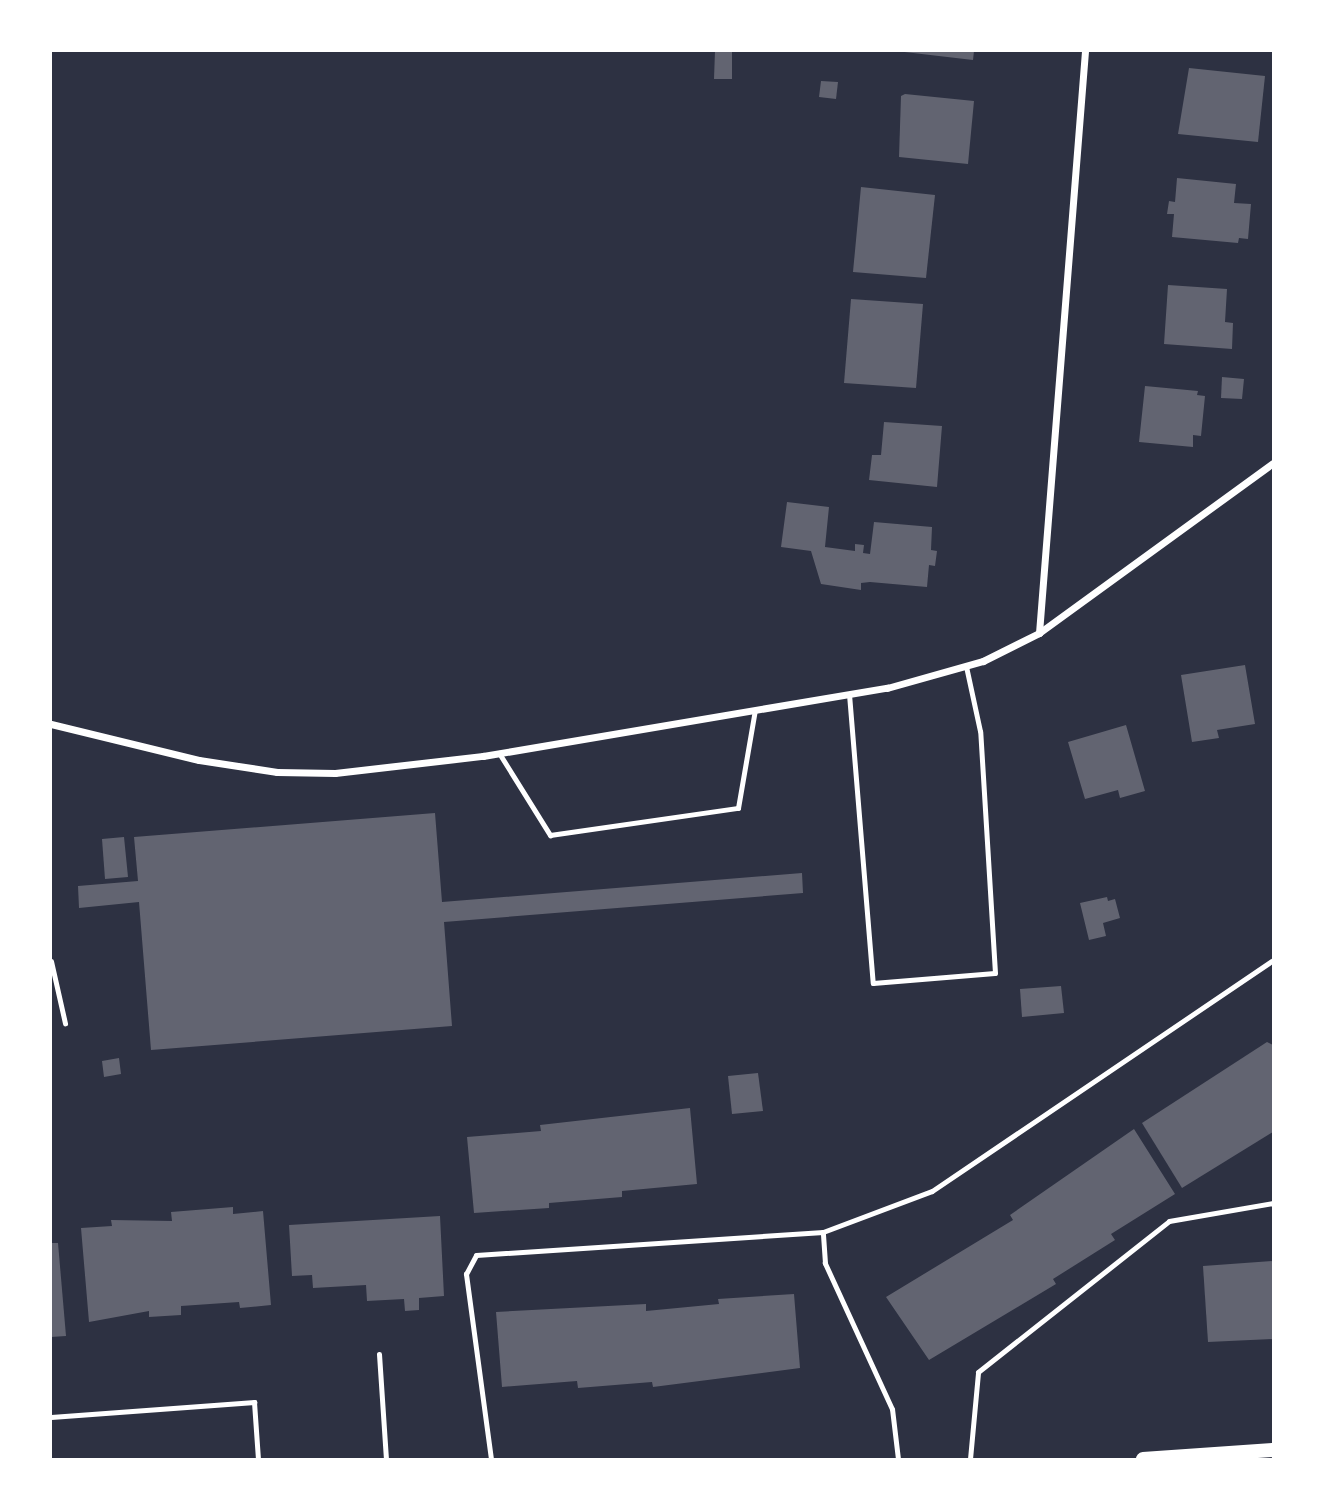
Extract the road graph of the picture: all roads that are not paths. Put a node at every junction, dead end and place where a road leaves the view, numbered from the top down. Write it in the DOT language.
graph roads {
  1 [pos="1084,51"];
  2 [pos="1273,463"];
  3 [pos="1039,633"];
  4 [pos="966,666"];
  5 [pos="849,694"];
  6 [pos="755,710"];
  7 [pos="51,724"];
  8 [pos="499,753"];
  9 [pos="1273,960"];
  10 [pos="51,961"];
  11 [pos="65,1023"];
  12 [pos="1273,1203"];
  13 [pos="823,1232"];
  14 [pos="379,1354"];
  15 [pos="51,1417"];
  16 [pos="1272,1453"];
  17 [pos="258,1459"];
  18 [pos="386,1459"];
  19 [pos="491,1459"];
  20 [pos="898,1459"];
  21 [pos="970,1459"];
  22 [pos="1143,1459"];
  1 -- 3 [label="street"];
  2 -- 3 [label="street"];
  3 -- 4 [label="street"];
  4 -- 5 [label="street"];
  4 -- 5 [label="lane"];
  5 -- 6 [label="street"];
  6 -- 8 [label="street"];
  6 -- 8 [label="lane"];
  7 -- 8 [label="street"];
  9 -- 13 [label="lane"];
  10 -- 11 [label="lane"];
  12 -- 21 [label="lane"];
  13 -- 19 [label="lane"];
  13 -- 20 [label="lane"];
  14 -- 18 [label="lane"];
  15 -- 17 [label="lane"];
  16 -- 22 [label="main road"];
}
